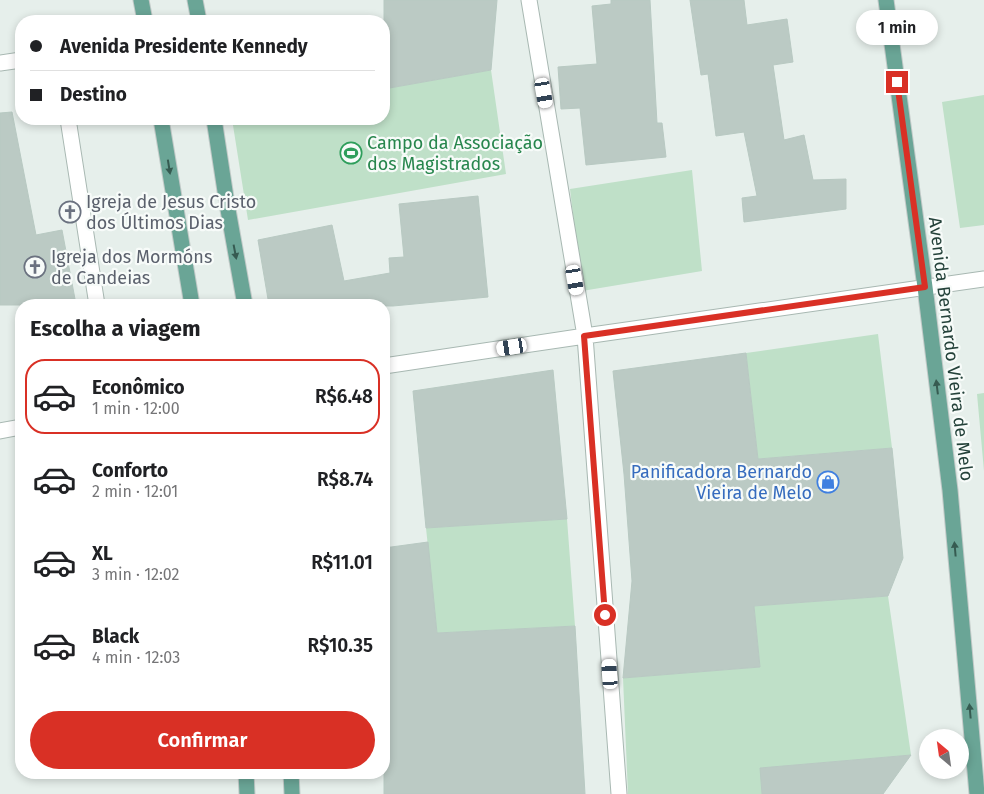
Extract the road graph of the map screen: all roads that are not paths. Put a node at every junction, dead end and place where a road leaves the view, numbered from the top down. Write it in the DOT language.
graph roads {
  1 [pos="141,0"];
  2 [pos="195,0"];
  3 [pos="529,0"];
  4 [pos="886,0"];
  5 [pos="144,15"];
  6 [pos="198,15"];
  7 [pos="15,61"];
  8 [pos="0,63"];
  9 [pos="69,125"];
  10 [pos="162,125"];
  11 [pos="215,125"];
  12 [pos="984,279"];
  13 [pos="925,287"];
  14 [pos="96,299"];
  15 [pos="191,299"];
  16 [pos="244,299"];
  17 [pos="584,336"];
  18 [pos="390,365"];
  19 [pos="15,428"];
  20 [pos="0,431"];
  21 [pos="246,779"];
  22 [pos="291,779"];
  23 [pos="247,794"];
  24 [pos="292,794"];
  25 [pos="618,794"];
  26 [pos="977,794"];
  1 -- 5 [label="main road"];
  2 -- 6 [label="main road"];
  3 -- 17 [label="street"];
  4 -- 13 [label="main road, Avenida Bernardo Vieira de Melo"];
  7 -- 8 [label="street"];
  9 -- 14 [label="street"];
  10 -- 15 [label="main road, one-way"];
  11 -- 16 [label="main road, one-way"];
  12 -- 13 [label="street"];
  13 -- 17 [label="street"];
  26 -- 13 [label="main road, Avenida Bernardo Vieira de Melo, one-way"];
  17 -- 18 [label="street"];
  17 -- 25 [label="street"];
  19 -- 20 [label="street"];
  21 -- 23 [label="main road"];
  22 -- 24 [label="main road"];
}
